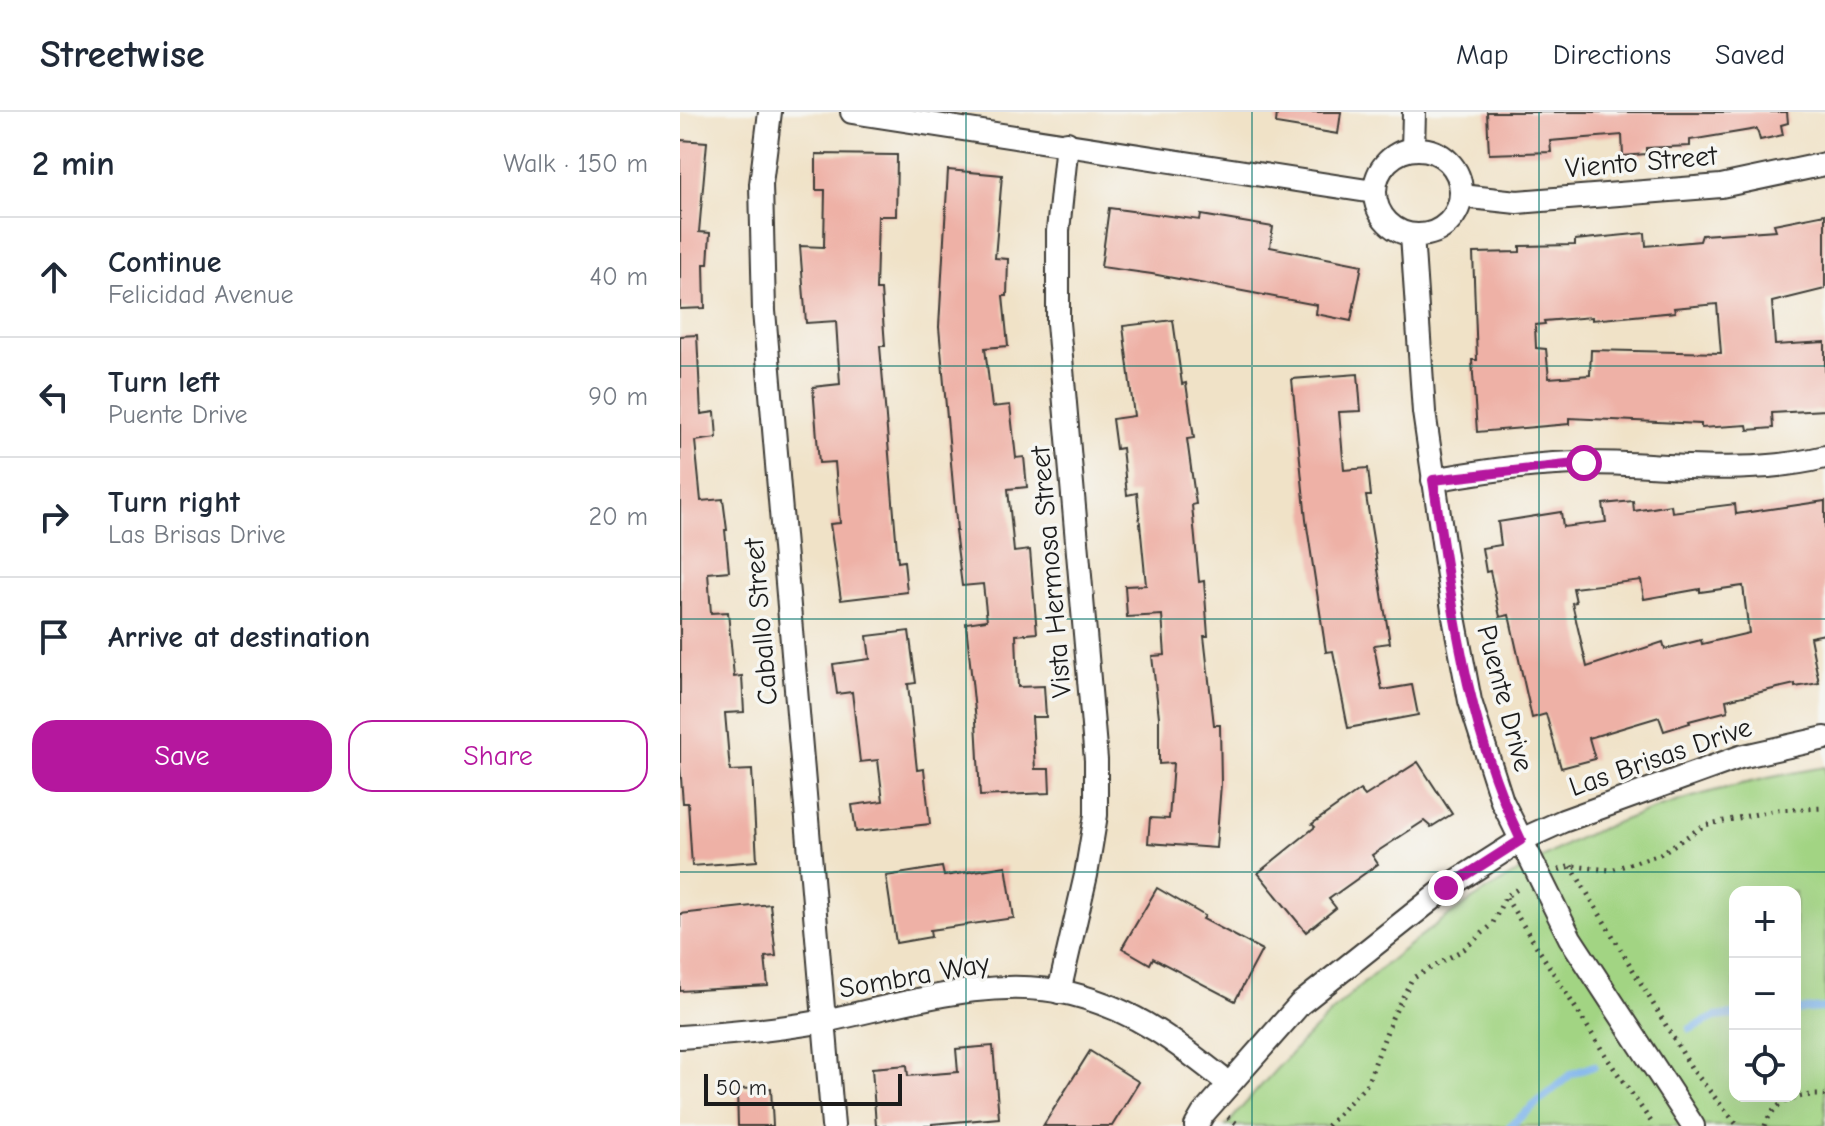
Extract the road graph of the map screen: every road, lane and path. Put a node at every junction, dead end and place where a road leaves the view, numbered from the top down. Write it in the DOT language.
graph roads {
  1 [pos="770,112"];
  2 [pos="852,112"];
  3 [pos="1414,112"];
  4 [pos="1067,143"];
  5 [pos="1413,149"];
  6 [pos="1825,164"];
  7 [pos="1374,192"];
  8 [pos="1461,196"];
  9 [pos="1412,235"];
  10 [pos="1825,457"];
  11 [pos="1433,480"];
  12 [pos="1825,738"];
  13 [pos="1521,840"];
  14 [pos="1571,866"];
  15 [pos="1505,897"];
  16 [pos="1059,992"];
  17 [pos="823,1021"];
  18 [pos="680,1037"];
  19 [pos="1229,1084"];
  20 [pos="1825,1095"];
  21 [pos="833,1126"];
  22 [pos="1196,1126"];
  23 [pos="1654,1126"];
  24 [pos="1693,1126"];
  25 [pos="1738,1126"];
  26 [pos="1765,1126"];
  1 -- 17 [label="street, Caballo Street"];
  2 -- 4 [label="street"];
  3 -- 5 [label="street"];
  4 -- 7 [label="street"];
  4 -- 16 [label="street, Vista Hermosa Street"];
  5 -- 7 [label="street"];
  5 -- 8 [label="street"];
  6 -- 8 [label="street, Viento Street"];
  7 -- 9 [label="street"];
  8 -- 9 [label="street"];
  9 -- 11 [label="street, Puente Drive"];
  10 -- 11 [label="street"];
  11 -- 13 [label="street, Puente Drive"];
  12 -- 13 [label="street, Las Brisas Drive"];
  13 -- 19 [label="street, Las Brisas Drive"];
  13 -- 24 [label="street, Puente Drive"];
  14 -- 25 [label="path"];
  15 -- 23 [label="path"];
  16 -- 17 [label="street, Sombra Way"];
  16 -- 19 [label="street, Sombra Way"];
  17 -- 18 [label="street, Sombra Way"];
  17 -- 21 [label="street, Caballo Street"];
  19 -- 22 [label="street, Las Brisas Drive"];
  20 -- 26 [label="path"];
}
